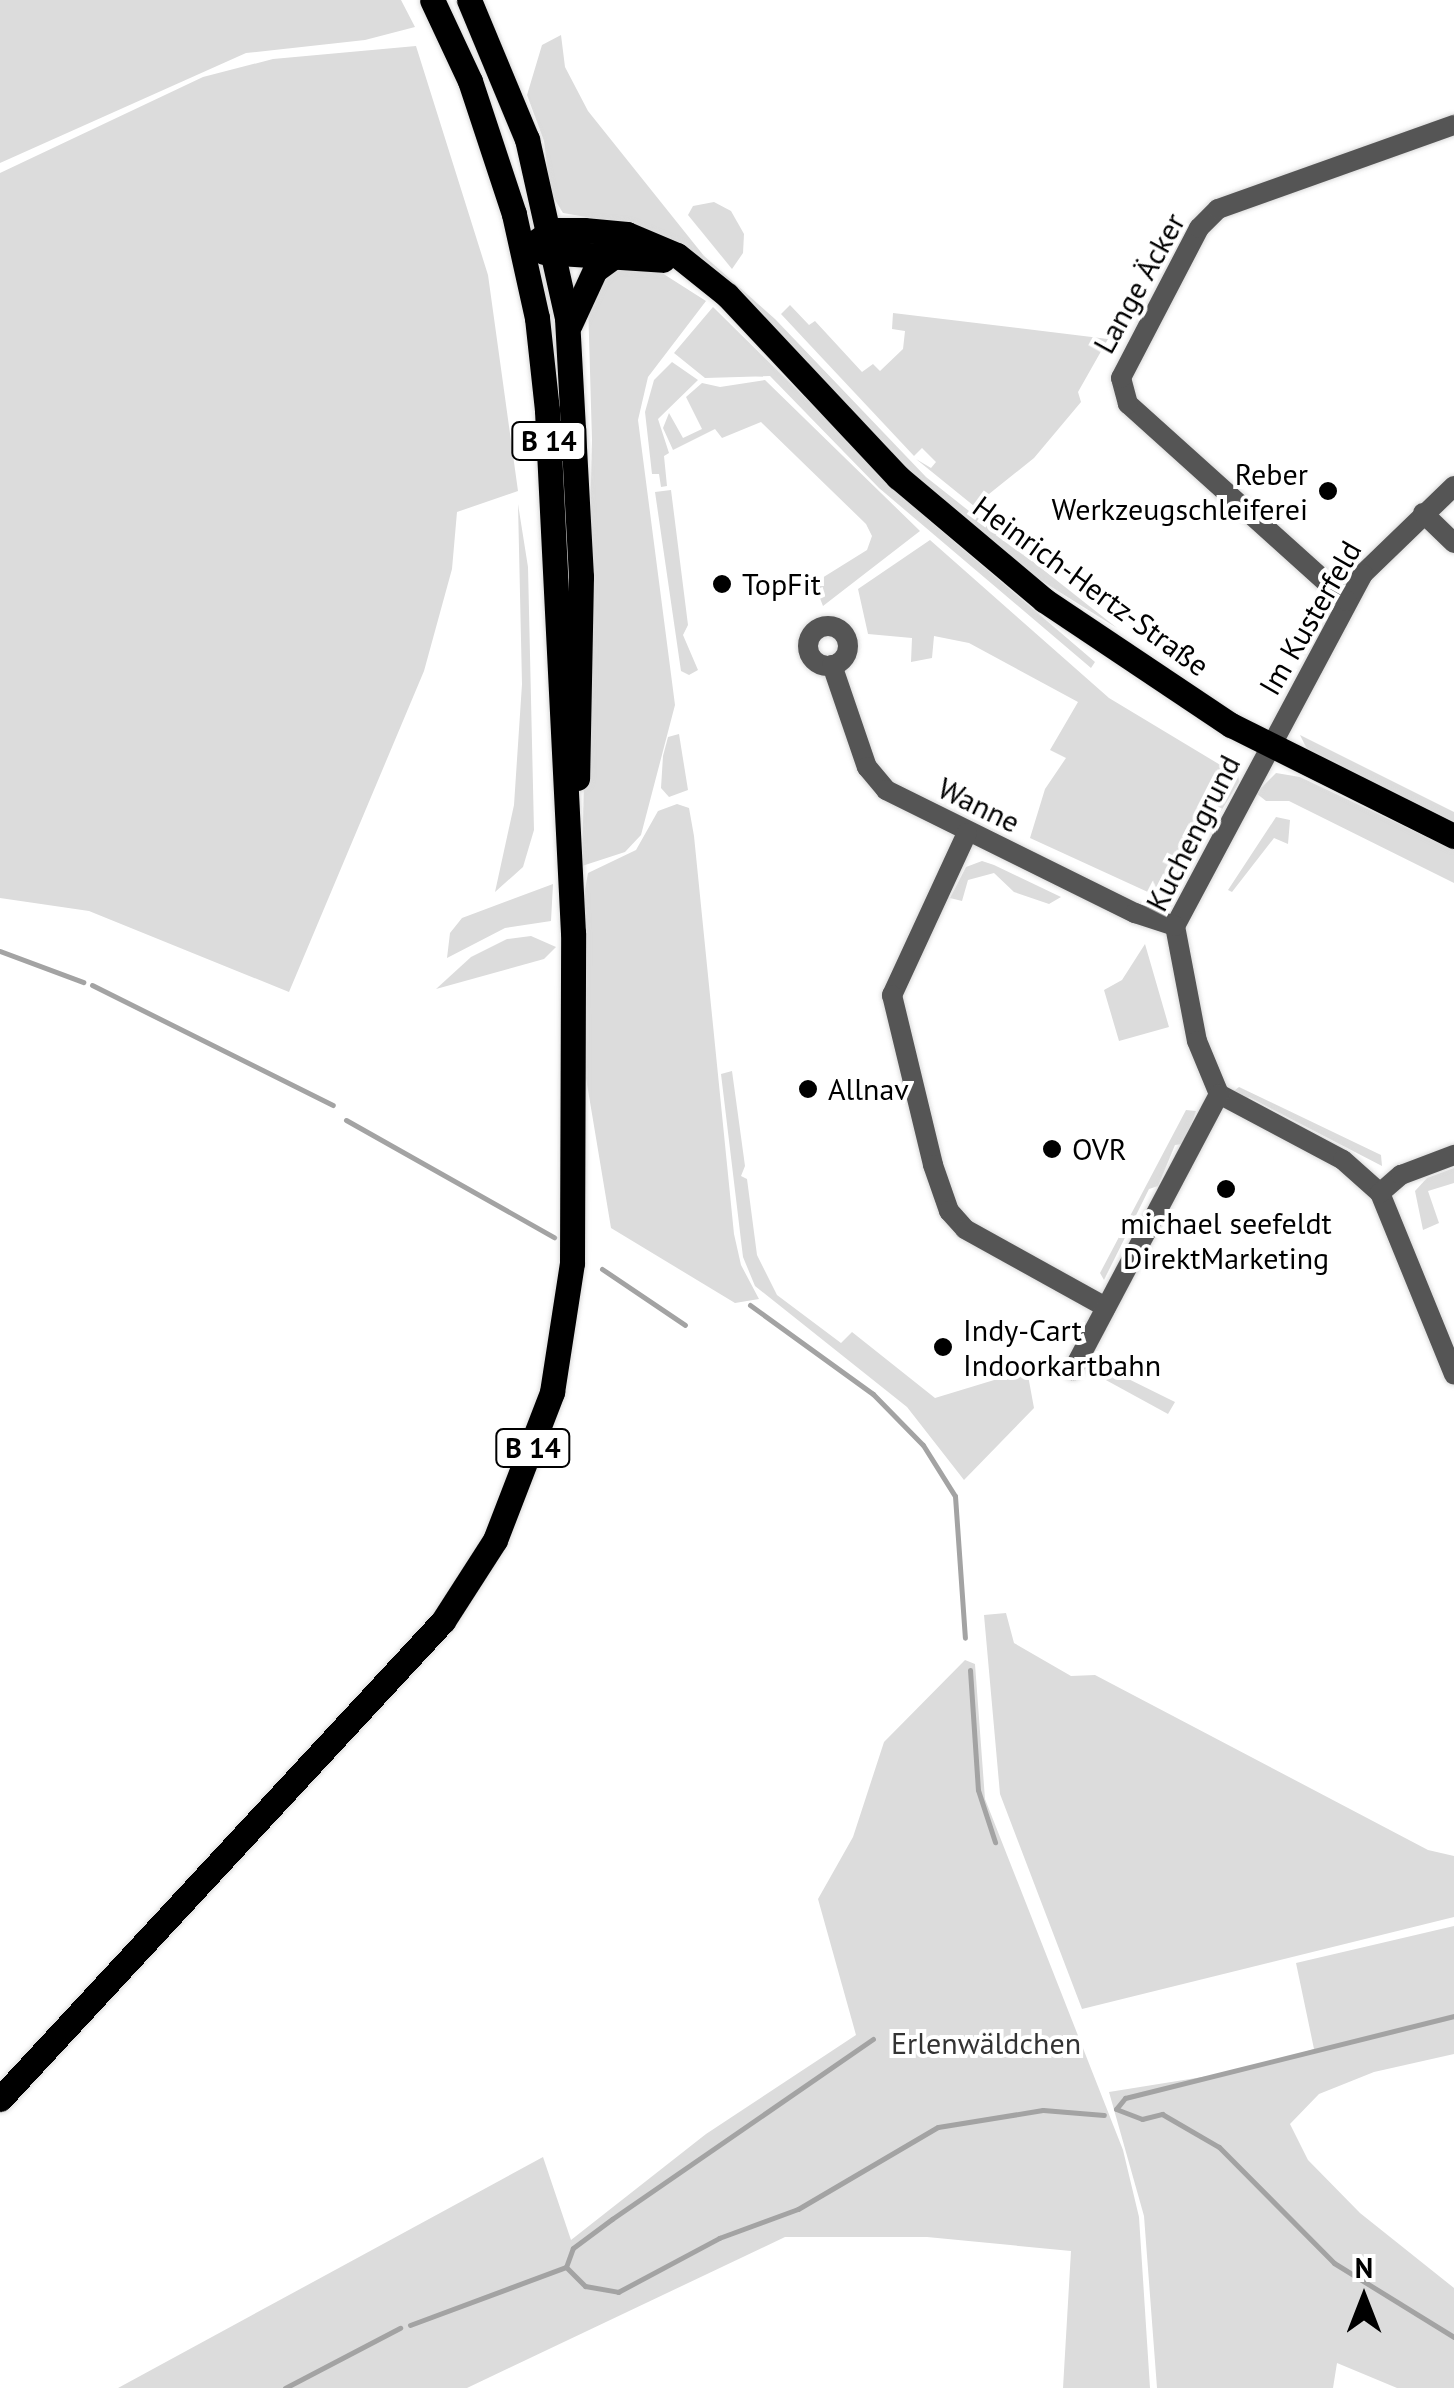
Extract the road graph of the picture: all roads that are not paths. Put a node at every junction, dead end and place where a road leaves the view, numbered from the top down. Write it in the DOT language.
graph roads {
  1 [pos="432,0"];
  2 [pos="469,0"];
  3 [pos="1454,124"];
  4 [pos="555,241"];
  5 [pos="524,250"];
  6 [pos="621,252"];
  7 [pos="702,274"];
  8 [pos="568,329"];
  9 [pos="1454,486"];
  10 [pos="1423,513"];
  11 [pos="1454,543"];
  12 [pos="1347,602"];
  13 [pos="832,665"];
  14 [pos="1270,746"];
  15 [pos="967,833"];
  16 [pos="1454,836"];
  17 [pos="571,858"];
  18 [pos="1175,926"];
  19 [pos="1219,1094"];
  20 [pos="1454,1156"];
  21 [pos="1380,1193"];
  22 [pos="1106,1307"];
  23 [pos="1073,1370"];
  24 [pos="1454,1374"];
  25 [pos="0,2099"];
  1 -- 5 [label="main road, B 14"];
  2 -- 4 [label="main road, B 14"];
  3 -- 12 [label="street, Lange Äcker"];
  4 -- 5 [label="main road, Heinrich-Hertz-Straße"];
  4 -- 6 [label="main road, Heinrich-Hertz-Straße"];
  4 -- 7 [label="main road, Heinrich-Hertz-Straße"];
  4 -- 8 [label="main road, B 14"];
  5 -- 17 [label="main road, B 14"];
  6 -- 7 [label="main road, Heinrich-Hertz-Straße"];
  6 -- 8 [label="main road"];
  7 -- 14 [label="main road, Heinrich-Hertz-Straße"];
  8 -- 17 [label="main road, B 14"];
  9 -- 10 [label="street, Im Kusterfeld"];
  10 -- 11 [label="street"];
  10 -- 12 [label="street, Im Kusterfeld"];
  12 -- 14 [label="street, Im Kusterfeld"];
  13 -- 15 [label="street, Wanne"];
  14 -- 16 [label="main road, Heinrich-Hertz-Straße"];
  14 -- 18 [label="street, Kuchengrund"];
  15 -- 18 [label="street, Wanne"];
  15 -- 22 [label="street"];
  17 -- 25 [label="main road, B 14"];
  18 -- 19 [label="street, Kuchengrund"];
  19 -- 21 [label="street"];
  19 -- 22 [label="street"];
  20 -- 21 [label="street"];
  21 -- 24 [label="street"];
  22 -- 23 [label="street"];
}
